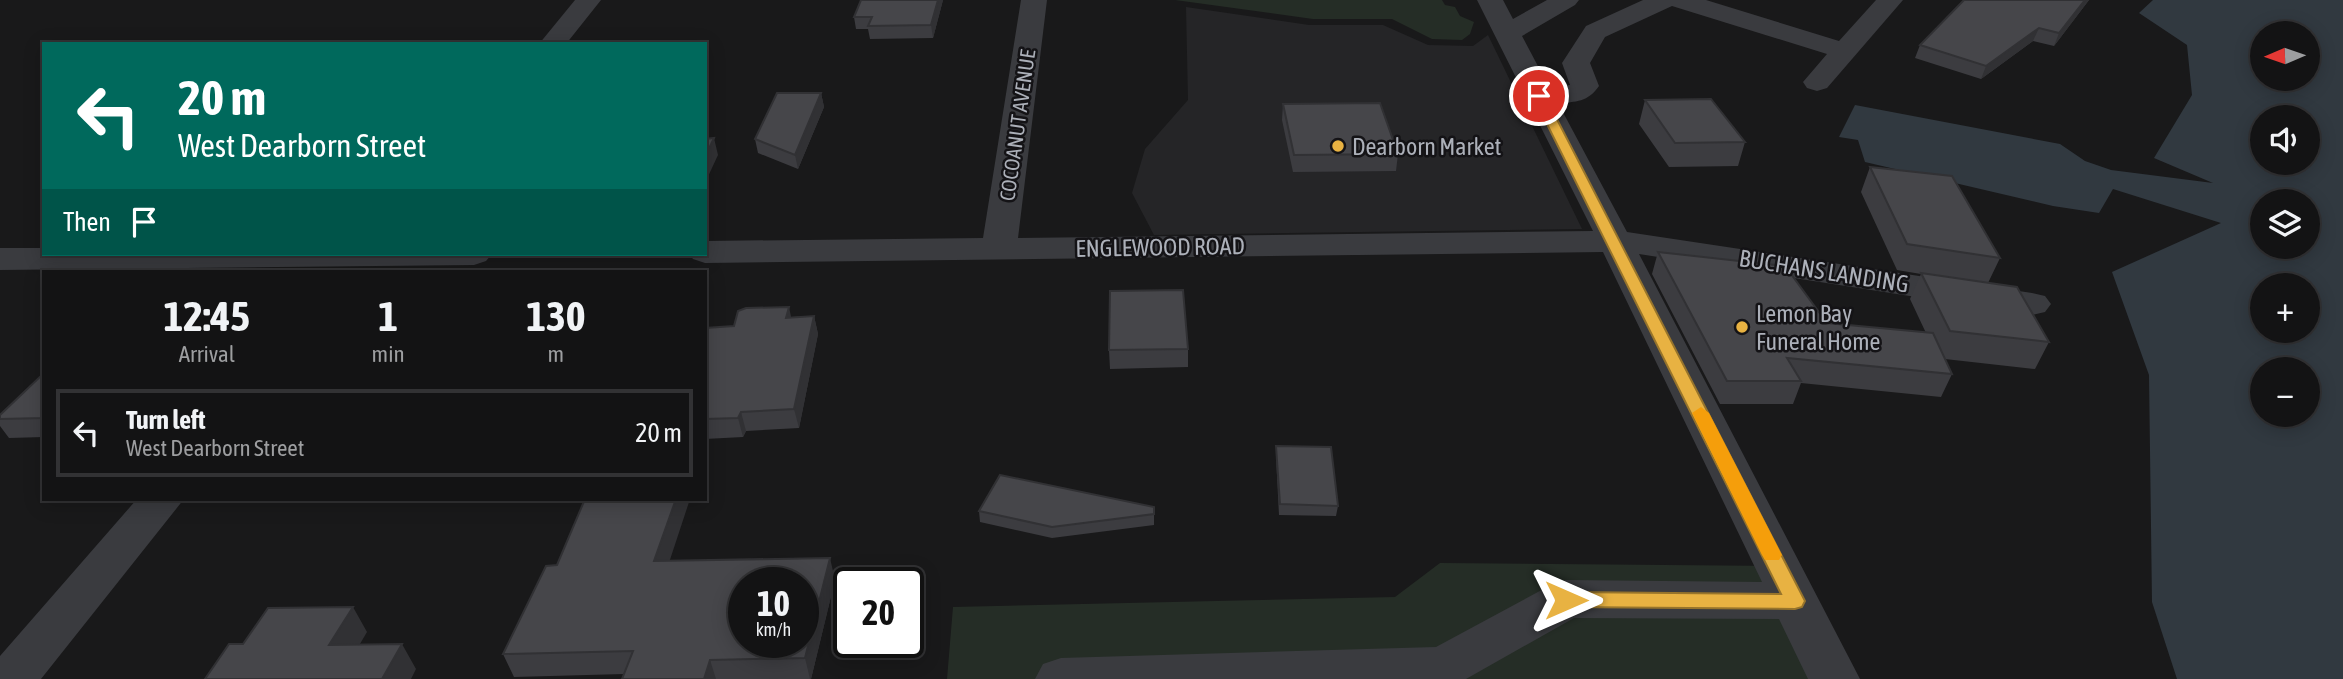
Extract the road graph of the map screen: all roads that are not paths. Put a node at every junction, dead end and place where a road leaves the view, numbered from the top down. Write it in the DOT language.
graph roads {
  1 [pos="587,0"];
  2 [pos="1034,0"];
  3 [pos="1490,0"];
  4 [pos="1566,0"];
  5 [pos="1664,0"];
  6 [pos="1681,0"];
  7 [pos="1891,0"];
  8 [pos="1507,33"];
  9 [pos="553,42"];
  10 [pos="1845,51"];
  11 [pos="1817,82"];
  12 [pos="1539,96"];
  13 [pos="1615,242"];
  14 [pos="999,250"];
  15 [pos="707,252"];
  16 [pos="222,256"];
  17 [pos="368,256"];
  18 [pos="0,259"];
  19 [pos="356,270"];
  20 [pos="2032,304"];
  21 [pos="160,501"];
  22 [pos="1795,601"];
  23 [pos="11,679"];
  24 [pos="1061,679"];
  25 [pos="1835,679"];
  1 -- 9 [label="street"];
  2 -- 14 [label="street, COCOANUT AVENUE"];
  3 -- 8 [label="street"];
  4 -- 8 [label="street"];
  5 -- 12 [label="street"];
  6 -- 10 [label="street"];
  7 -- 10 [label="street"];
  8 -- 12 [label="street"];
  10 -- 11 [label="street"];
  12 -- 13 [label="street"];
  13 -- 14 [label="street, ENGLEWOOD ROAD"];
  13 -- 20 [label="street, BUCHANS LANDING"];
  13 -- 22 [label="street"];
  14 -- 15 [label="street, ENGLEWOOD ROAD"];
  16 -- 18 [label="street"];
  17 -- 19 [label="street"];
  21 -- 23 [label="street"];
  22 -- 24 [label="street"];
  22 -- 25 [label="street"];
}
